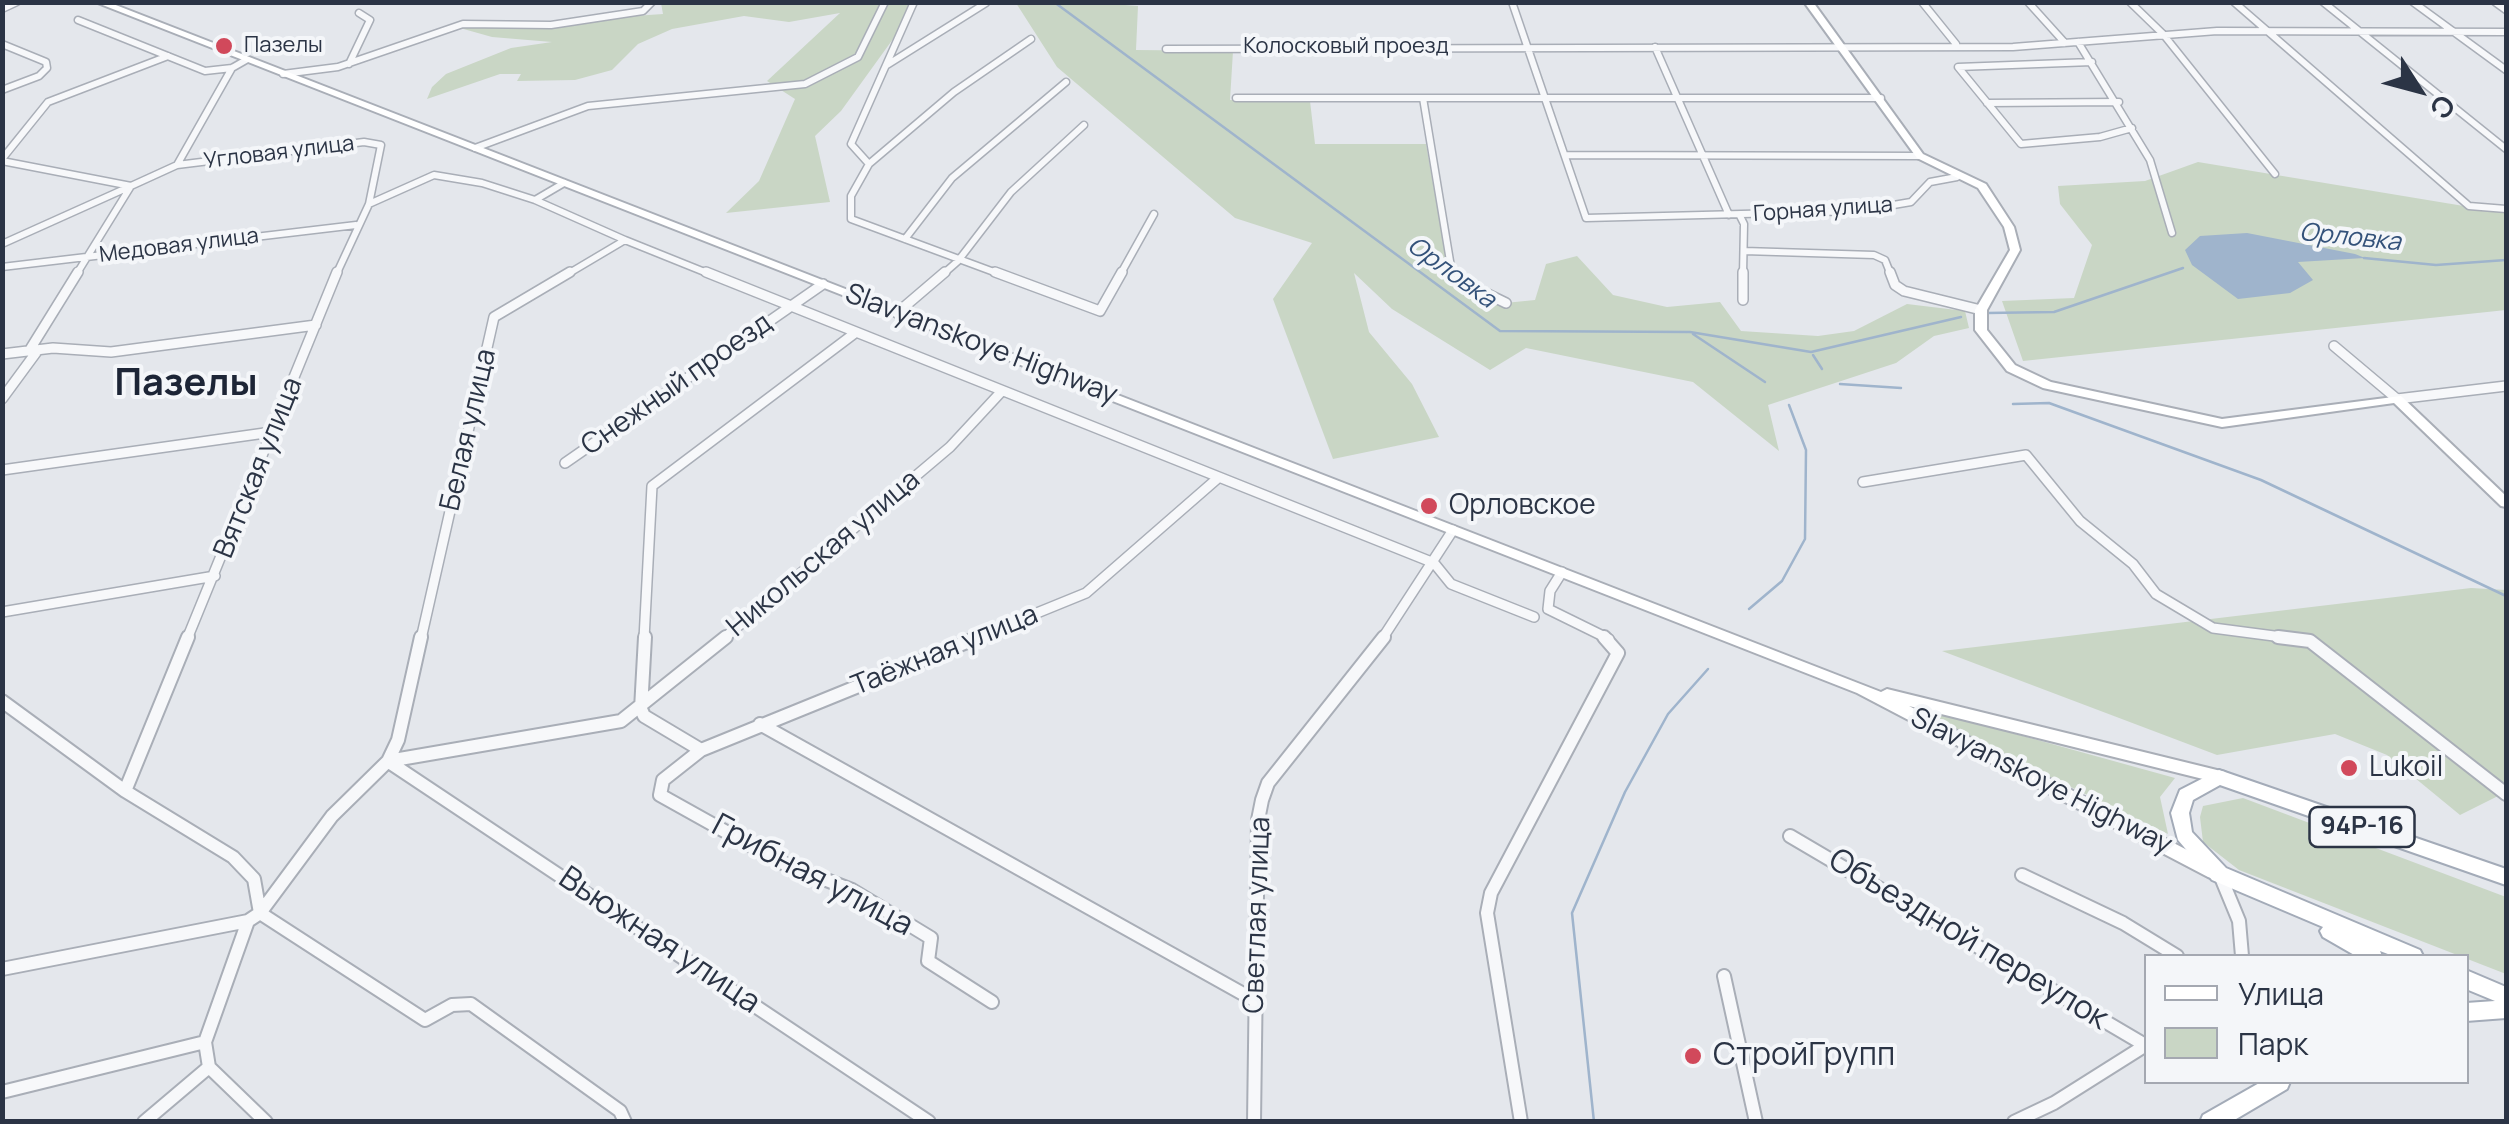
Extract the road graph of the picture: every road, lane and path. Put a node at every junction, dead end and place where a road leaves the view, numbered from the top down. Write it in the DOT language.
graph roads {
  1 [pos="17,2"];
  2 [pos="99,2"];
  3 [pos="652,2"];
  4 [pos="885,2"];
  5 [pos="914,2"];
  6 [pos="986,2"];
  7 [pos="1512,2"];
  8 [pos="1808,2"];
  9 [pos="1922,2"];
  10 [pos="2028,2"];
  11 [pos="2130,2"];
  12 [pos="2234,2"];
  13 [pos="2323,2"];
  14 [pos="2414,2"];
  15 [pos="2495,2"];
  16 [pos="2,10"];
  17 [pos="2506,10"];
  18 [pos="359,12"];
  19 [pos="78,20"];
  20 [pos="2269,32"];
  21 [pos="2360,32"];
  22 [pos="2454,32"];
  23 [pos="2506,32"];
  24 [pos="2163,34"];
  25 [pos="1031,39"];
  26 [pos="2078,42"];
  27 [pos="2065,43"];
  28 [pos="2,44"];
  29 [pos="1956,44"];
  30 [pos="1838,46"];
  31 [pos="1526,47"];
  32 [pos="1654,47"];
  33 [pos="1166,49"];
  34 [pos="168,56"];
  35 [pos="246,60"];
  36 [pos="2092,62"];
  37 [pos="349,64"];
  38 [pos="886,66"];
  39 [pos="232,68"];
  40 [pos="2506,70"];
  41 [pos="283,74"];
  42 [pos="1066,82"];
  43 [pos="2,90"];
  44 [pos="1236,98"];
  45 [pos="1423,98"];
  46 [pos="1546,98"];
  47 [pos="1881,98"];
  48 [pos="1678,99"];
  49 [pos="2119,102"];
  50 [pos="1988,103"];
  51 [pos="1084,125"];
  52 [pos="2132,128"];
  53 [pos="381,145"];
  54 [pos="475,148"];
  55 [pos="2506,149"];
  56 [pos="1566,155"];
  57 [pos="1703,155"];
  58 [pos="1920,156"];
  59 [pos="2,160"];
  60 [pos="177,164"];
  61 [pos="868,164"];
  62 [pos="2275,174"];
  63 [pos="1957,177"];
  64 [pos="564,183"];
  65 [pos="131,186"];
  66 [pos="535,200"];
  67 [pos="369,204"];
  68 [pos="2506,209"];
  69 [pos="1154,214"];
  70 [pos="1730,215"];
  71 [pos="1740,216"];
  72 [pos="356,225"];
  73 [pos="2172,233"];
  74 [pos="905,239"];
  75 [pos="625,240"];
  76 [pos="2,244"];
  77 [pos="1744,251"];
  78 [pos="90,256"];
  79 [pos="960,259"];
  80 [pos="2,267"];
  81 [pos="823,284"];
  82 [pos="1742,300"];
  83 [pos="1506,303"];
  84 [pos="788,306"];
  85 [pos="1982,310"];
  86 [pos="897,313"];
  87 [pos="316,325"];
  88 [pos="856,334"];
  89 [pos="2334,346"];
  90 [pos="34,350"];
  91 [pos="2,354"];
  92 [pos="2506,386"];
  93 [pos="1001,392"];
  94 [pos="2,399"];
  95 [pos="2397,399"];
  96 [pos="272,432"];
  97 [pos="566,463"];
  98 [pos="2,470"];
  99 [pos="1218,478"];
  100 [pos="1863,482"];
  101 [pos="2506,503"];
  102 [pos="1452,530"];
  103 [pos="1434,563"];
  104 [pos="1562,572"];
  105 [pos="215,576"];
  106 [pos="2,612"];
  107 [pos="1534,617"];
  108 [pos="1862,688"];
  109 [pos="2,701"];
  110 [pos="641,709"];
  111 [pos="760,724"];
  112 [pos="700,750"];
  113 [pos="388,761"];
  114 [pos="2218,778"];
  115 [pos="125,791"];
  116 [pos="660,794"];
  117 [pos="2506,794"];
  118 [pos="1790,836"];
  119 [pos="2220,874"];
  120 [pos="2022,875"];
  121 [pos="2506,877"];
  122 [pos="254,917"];
  123 [pos="2174,954"];
  124 [pos="2242,954"];
  125 [pos="2369,954"];
  126 [pos="2408,954"];
  127 [pos="2,969"];
  128 [pos="1724,976"];
  129 [pos="2469,980"];
  130 [pos="2506,996"];
  131 [pos="1254,1000"];
  132 [pos="992,1002"];
  133 [pos="2506,1010"];
  134 [pos="2469,1012"];
  135 [pos="205,1042"];
  136 [pos="2144,1044"];
  137 [pos="2144,1046"];
  138 [pos="210,1068"];
  139 [pos="2276,1084"];
  140 [pos="2,1092"];
  141 [pos="622,1116"];
  142 [pos="144,1122"];
  143 [pos="266,1122"];
  144 [pos="929,1122"];
  145 [pos="1254,1122"];
  146 [pos="1521,1122"];
  147 [pos="1756,1122"];
  148 [pos="2014,1122"];
  149 [pos="2210,1122"];
  1 -- 16 [label="street"];
  2 -- 35 [label="main road, Slavyanskoye Highway"];
  3 -- 37 [label="street"];
  4 -- 54 [label="street"];
  5 -- 38 [label="street"];
  6 -- 38 [label="street"];
  7 -- 31 [label="street, Горная улица"];
  8 -- 30 [label="main road"];
  9 -- 29 [label="street"];
  10 -- 27 [label="street"];
  11 -- 24 [label="street"];
  12 -- 20 [label="street"];
  13 -- 21 [label="street"];
  14 -- 22 [label="street"];
  15 -- 17 [label="street"];
  18 -- 37 [label="street"];
  19 -- 34 [label="street"];
  20 -- 21 [label="street"];
  20 -- 24 [label="street"];
  20 -- 68 [label="street"];
  21 -- 22 [label="street"];
  21 -- 55 [label="street"];
  22 -- 23 [label="street"];
  22 -- 40 [label="street"];
  24 -- 26 [label="street"];
  24 -- 62 [label="street"];
  25 -- 61 [label="street"];
  26 -- 27 [label="street"];
  26 -- 36 [label="street"];
  27 -- 29 [label="street"];
  28 -- 43 [label="street"];
  29 -- 30 [label="street"];
  30 -- 32 [label="street"];
  30 -- 47 [label="main road"];
  31 -- 32 [label="street"];
  31 -- 33 [label="street, Колосковый проезд"];
  31 -- 46 [label="street, Горная улица"];
  32 -- 48 [label="street, Горная улица"];
  34 -- 39 [label="street"];
  34 -- 59 [label="street"];
  35 -- 39 [label="street"];
  35 -- 41 [label="main road, Slavyanskoye Highway"];
  36 -- 49 [label="street"];
  36 -- 50 [label="street"];
  37 -- 41 [label="street"];
  38 -- 61 [label="street"];
  39 -- 60 [label="street"];
  41 -- 54 [label="main road, Slavyanskoye Highway"];
  42 -- 74 [label="street"];
  44 -- 45 [label="street, Колосковый проезд"];
  45 -- 46 [label="street"];
  45 -- 83 [label="street"];
  46 -- 48 [label="street"];
  46 -- 56 [label="street, Горная улица"];
  47 -- 48 [label="street"];
  47 -- 58 [label="main road"];
  48 -- 57 [label="street, Горная улица"];
  49 -- 50 [label="street"];
  49 -- 52 [label="street"];
  50 -- 52 [label="street"];
  51 -- 79 [label="street"];
  52 -- 73 [label="street"];
  53 -- 60 [label="street, Угловая улица"];
  53 -- 67 [label="street, Вятская улица"];
  54 -- 64 [label="main road, Slavyanskoye Highway"];
  56 -- 57 [label="street, Горная улица"];
  56 -- 70 [label="street, Горная улица"];
  57 -- 58 [label="street, Горная улица"];
  57 -- 70 [label="street, Горная улица"];
  58 -- 63 [label="main road"];
  59 -- 65 [label="street"];
  60 -- 65 [label="street, Угловая улица"];
  61 -- 74 [label="street"];
  63 -- 71 [label="street, Горная улица"];
  63 -- 85 [label="main road"];
  64 -- 66 [label="street"];
  64 -- 81 [label="main road, Slavyanskoye Highway"];
  65 -- 76 [label="street, Угловая улица"];
  65 -- 78 [label="street"];
  66 -- 67 [label="street"];
  66 -- 75 [label="street"];
  67 -- 72 [label="street, Вятская улица"];
  69 -- 79 [label="street"];
  70 -- 71 [label="street, Горная улица"];
  71 -- 77 [label="street, Горная улица"];
  72 -- 78 [label="street, Медовая улица"];
  72 -- 87 [label="street, Вятская улица"];
  74 -- 79 [label="street"];
  75 -- 84 [label="street"];
  75 -- 113 [label="street, Белая улица"];
  77 -- 82 [label="street, Горная улица"];
  77 -- 85 [label="street, Горная улица"];
  78 -- 80 [label="street, Медовая улица"];
  78 -- 90 [label="street"];
  79 -- 86 [label="street"];
  81 -- 84 [label="street, Снежный проезд"];
  81 -- 86 [label="main road, Slavyanskoye Highway"];
  84 -- 88 [label="street"];
  84 -- 97 [label="street, Снежный проезд"];
  85 -- 95 [label="main road"];
  86 -- 102 [label="main road, Slavyanskoye Highway"];
  87 -- 90 [label="street"];
  87 -- 96 [label="street, Вятская улица"];
  88 -- 93 [label="street"];
  88 -- 110 [label="street"];
  89 -- 95 [label="street"];
  90 -- 91 [label="street"];
  90 -- 94 [label="street"];
  92 -- 95 [label="street"];
  93 -- 99 [label="street"];
  93 -- 110 [label="street, Никольская улица"];
  95 -- 101 [label="main road"];
  96 -- 98 [label="street"];
  96 -- 105 [label="street, Вятская улица"];
  99 -- 103 [label="street"];
  99 -- 111 [label="street, Таёжная улица"];
  100 -- 117 [label="street"];
  102 -- 103 [label="street, Светлая улица"];
  102 -- 104 [label="main road, Slavyanskoye Highway"];
  103 -- 107 [label="street"];
  103 -- 131 [label="street, Светлая улица"];
  104 -- 108 [label="main road, Slavyanskoye Highway"];
  104 -- 146 [label="street"];
  105 -- 106 [label="street"];
  105 -- 115 [label="street, Вятская улица"];
  108 -- 114 [label="main road, Slavyanskoye Highway"];
  108 -- 119 [label="main road, Slavyanskoye Highway"];
  109 -- 115 [label="street"];
  110 -- 112 [label="street"];
  110 -- 113 [label="street"];
  111 -- 112 [label="street, Таёжная улица"];
  111 -- 131 [label="street"];
  112 -- 116 [label="street, Таёжная улица"];
  113 -- 122 [label="street"];
  113 -- 144 [label="street, Вьюжная улица"];
  114 -- 119 [label="main road"];
  114 -- 121 [label="main road, 94Р-16"];
  115 -- 122 [label="street"];
  116 -- 132 [label="street, Грибная улица"];
  118 -- 136 [label="street, Объездной переулок"];
  119 -- 124 [label="street"];
  119 -- 125 [label="main road"];
  119 -- 126 [label="main road"];
  120 -- 123 [label="street"];
  122 -- 127 [label="street"];
  122 -- 135 [label="street"];
  122 -- 141 [label="street"];
  128 -- 147 [label="street"];
  129 -- 130 [label="main road"];
  131 -- 145 [label="street, Светлая улица"];
  133 -- 134 [label="main road"];
  135 -- 138 [label="street"];
  135 -- 140 [label="street"];
  137 -- 148 [label="street"];
  138 -- 142 [label="street"];
  138 -- 143 [label="street"];
  139 -- 149 [label="main road"];
}
